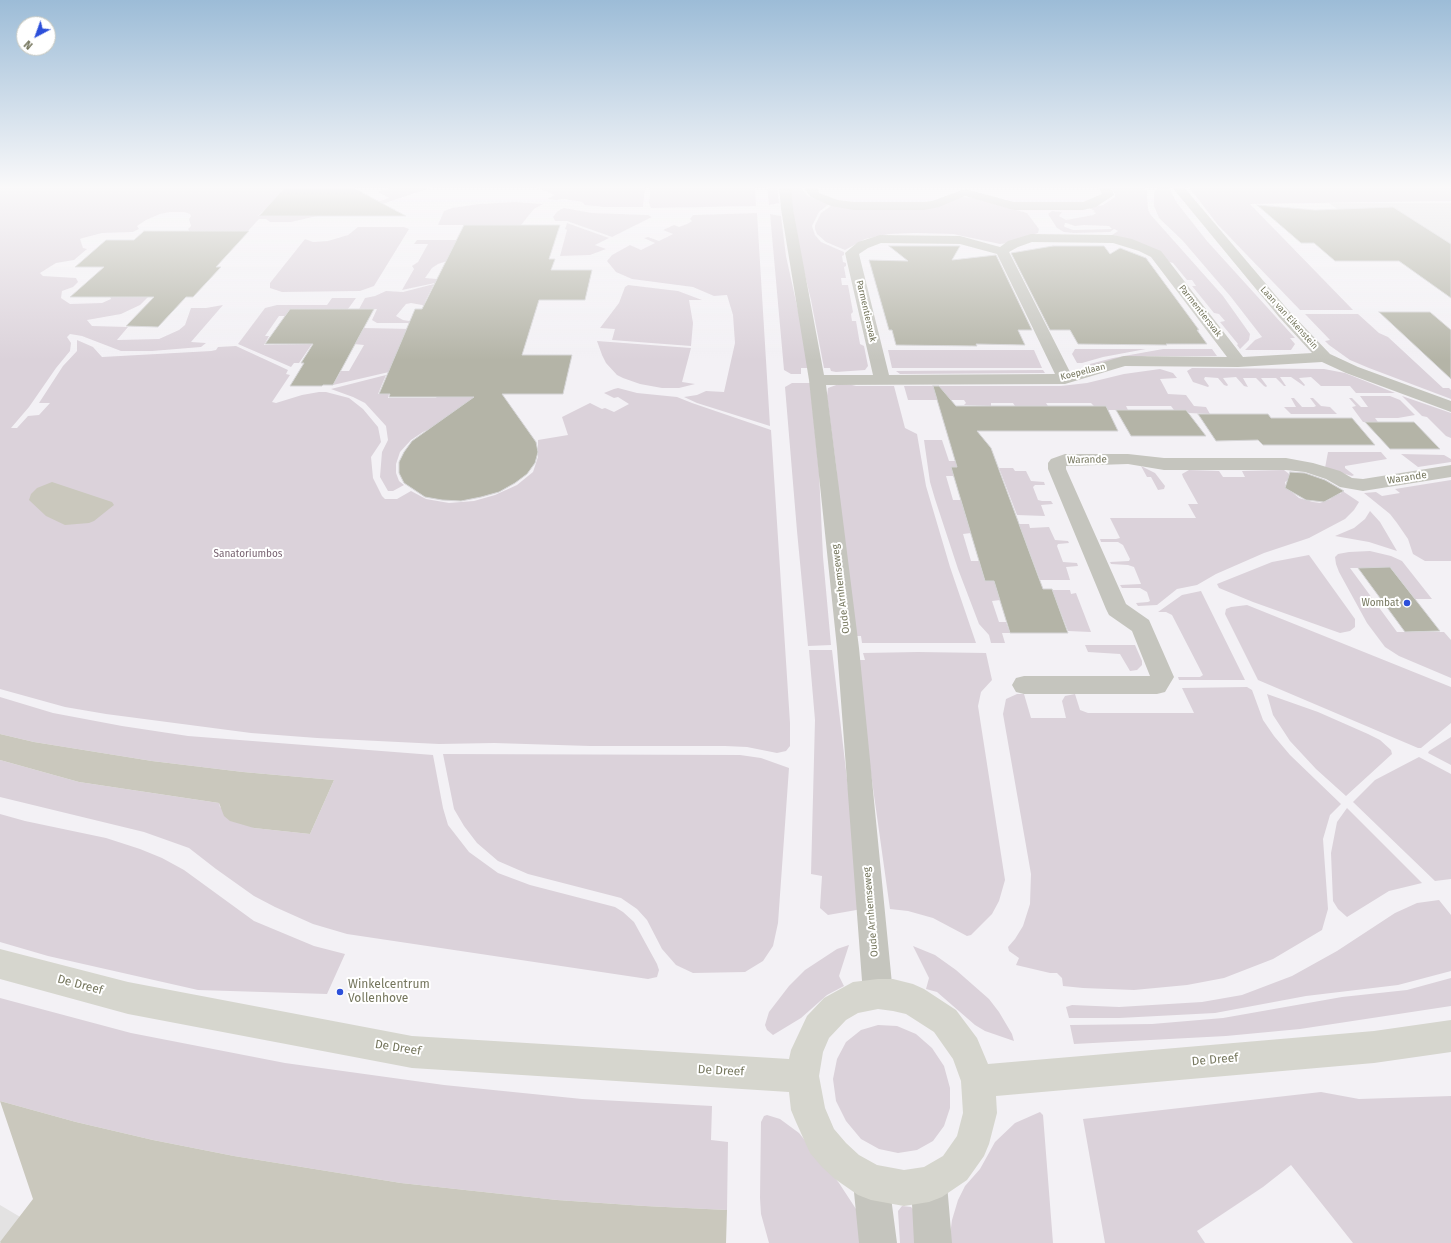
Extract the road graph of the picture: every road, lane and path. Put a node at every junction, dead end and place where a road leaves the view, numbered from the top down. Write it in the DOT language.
graph roads {
  1 [pos="793,244"];
  2 [pos="866,244"];
  3 [pos="975,244"];
  4 [pos="1013,244"];
  5 [pos="1132,244"];
  6 [pos="1225,244"];
  7 [pos="1002,251"];
  8 [pos="1324,357"];
  9 [pos="1238,362"];
  10 [pos="1065,378"];
  11 [pos="817,380"];
  12 [pos="882,380"];
  13 [pos="1451,407"];
  14 [pos="1451,471"];
  15 [pos="1024,685"];
  16 [pos="0,964"];
  17 [pos="878,994"];
  18 [pos="1451,1036"];
  19 [pos="803,1076"];
  20 [pos="978,1081"];
  21 [pos="871,1182"];
  22 [pos="929,1184"];
  23 [pos="878,1243"];
  24 [pos="933,1243"];
  1 -- 11 [label="street, Oude Arnhemseweg"];
  2 -- 12 [label="street, Parmentiersvak"];
  3 -- 7 [label="street, Parmentiersvak"];
  4 -- 7 [label="street, Parmentiersvak"];
  5 -- 9 [label="street, Parmentiersvak"];
  6 -- 8 [label="street, Laan van Eikenstein"];
  7 -- 10 [label="street"];
  8 -- 9 [label="street, Koepellaan"];
  8 -- 13 [label="street"];
  9 -- 10 [label="street, Koepellaan"];
  10 -- 12 [label="street, Koepellaan"];
  11 -- 12 [label="street, Koepellaan"];
  11 -- 17 [label="street, Oude Arnhemseweg"];
  14 -- 15 [label="street, Warande"];
  16 -- 19 [label="main road, De Dreef"];
  17 -- 19 [label="main road"];
  17 -- 20 [label="main road"];
  18 -- 20 [label="main road, De Dreef"];
  19 -- 21 [label="main road"];
  20 -- 22 [label="main road"];
  21 -- 22 [label="main road"];
  21 -- 23 [label="street"];
  22 -- 24 [label="street"];
}
